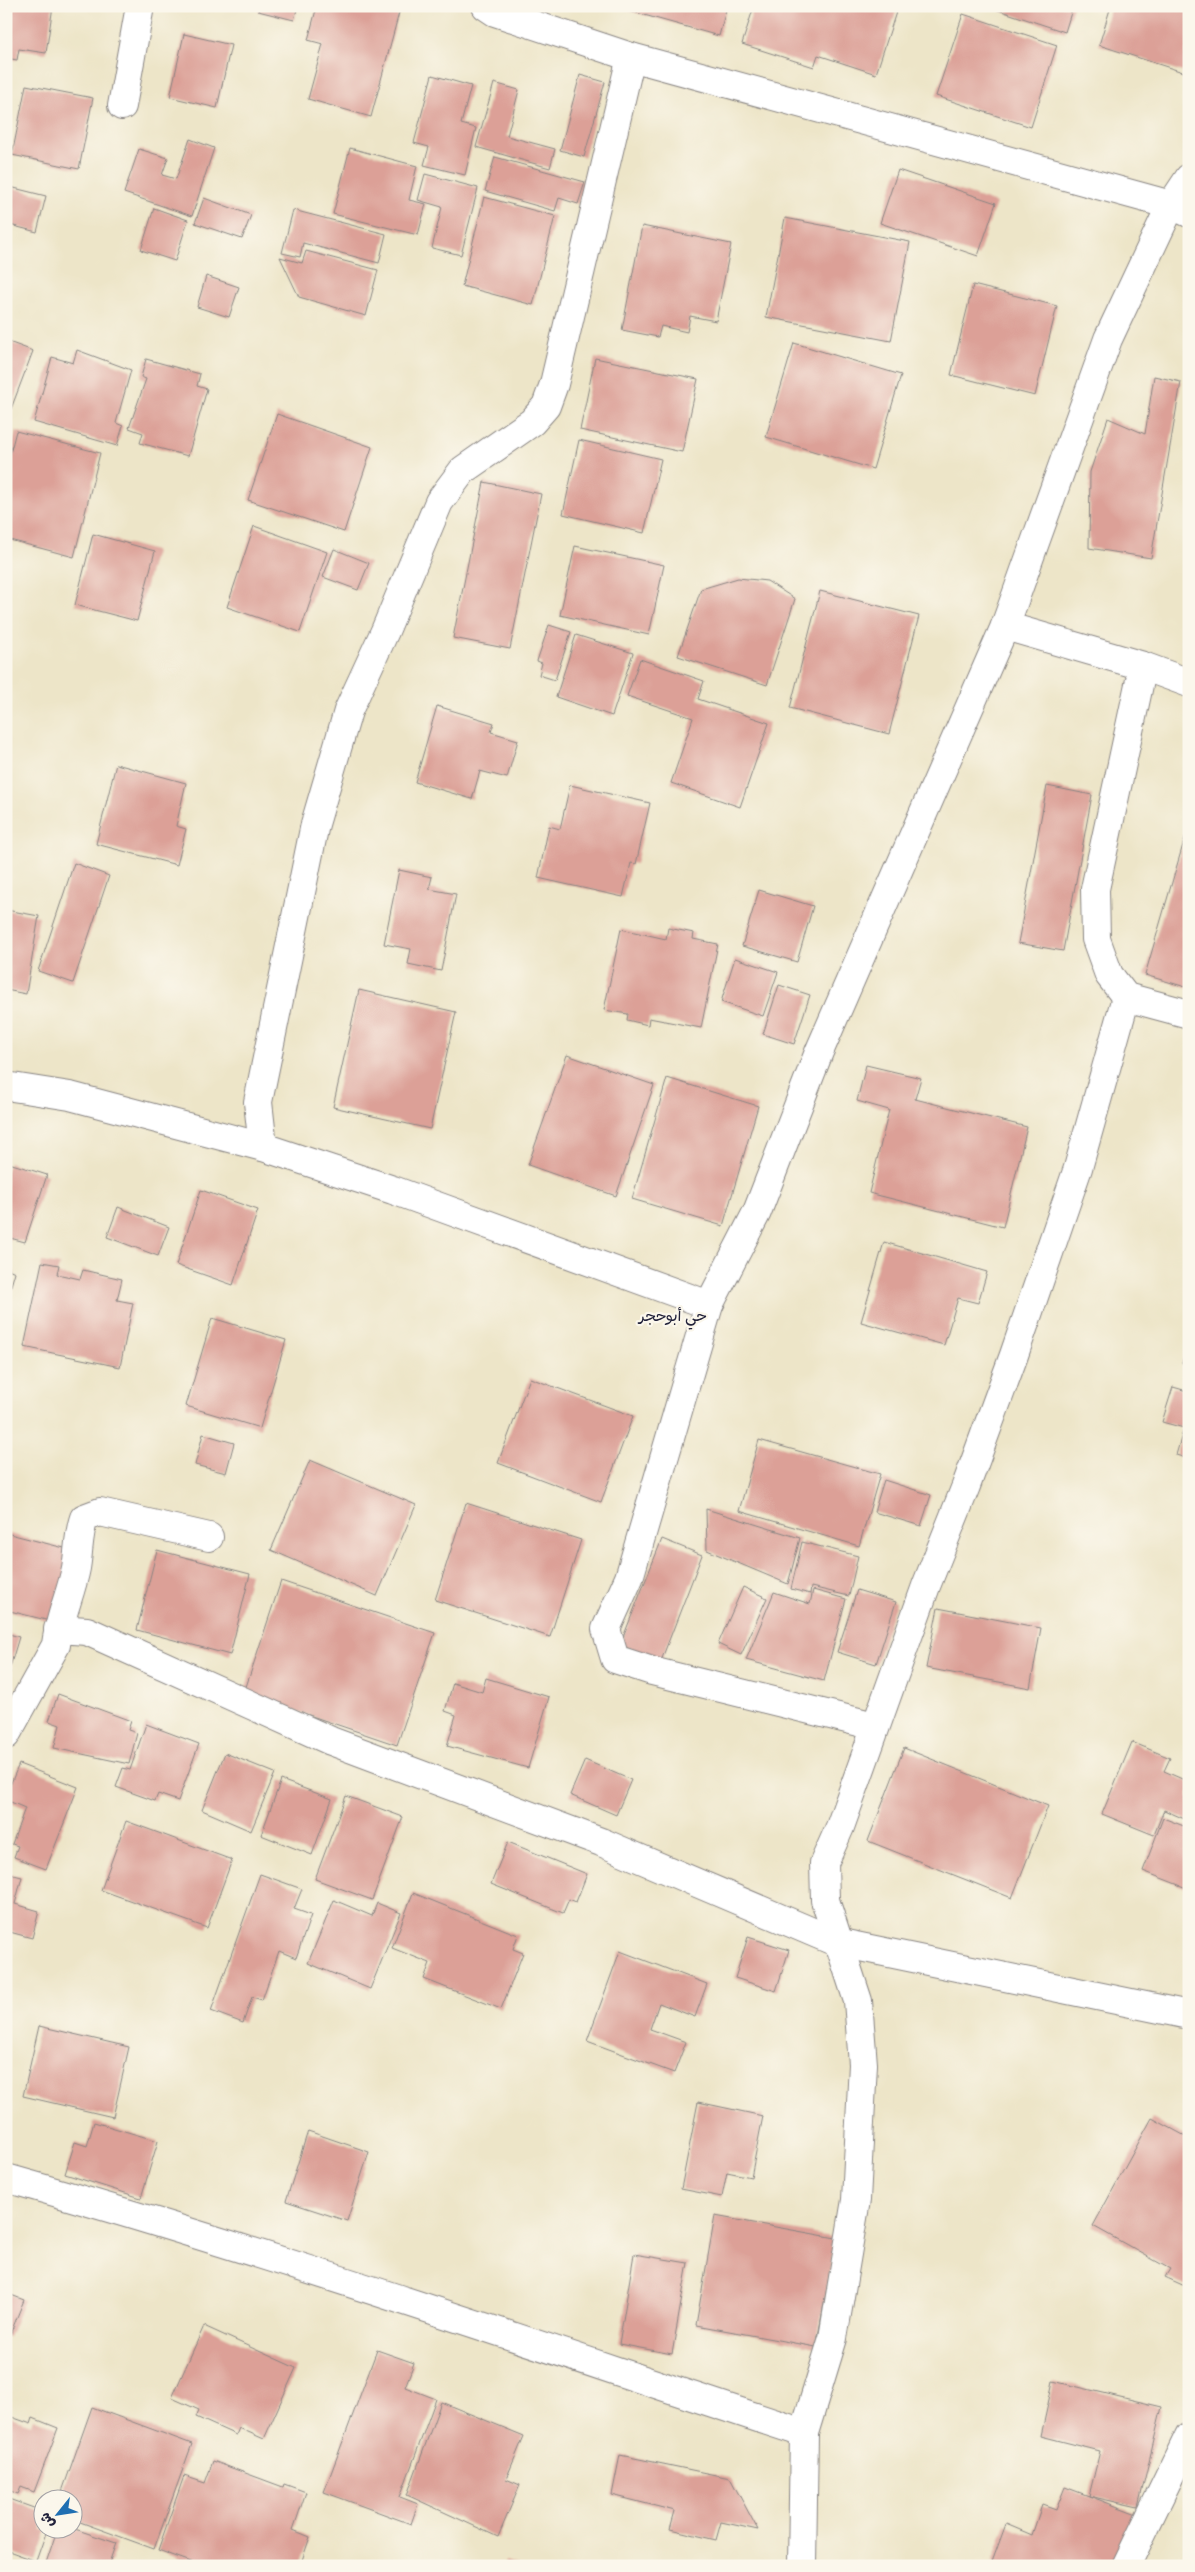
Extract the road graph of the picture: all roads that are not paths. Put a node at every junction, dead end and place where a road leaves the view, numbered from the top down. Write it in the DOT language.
graph roads {
  1 [pos="140,6"];
  2 [pos="486,6"];
  3 [pos="631,58"];
  4 [pos="122,106"];
  5 [pos="1189,178"];
  6 [pos="1180,209"];
  7 [pos="1005,626"];
  8 [pos="1143,666"];
  9 [pos="1189,683"];
  10 [pos="1126,997"];
  11 [pos="1189,1014"];
  12 [pos="6,1086"];
  13 [pos="263,1147"];
  14 [pos="708,1305"];
  15 [pos="209,1537"];
  16 [pos="58,1629"];
  17 [pos="875,1726"];
  18 [pos="6,1735"];
  19 [pos="836,1942"];
  20 [pos="1189,2015"];
  21 [pos="6,2178"];
  22 [pos="804,2433"];
  23 [pos="1189,2436"];
  24 [pos="802,2566"];
  25 [pos="1126,2566"];
  1 -- 4 [label="street"];
  2 -- 3 [label="street"];
  3 -- 6 [label="street"];
  3 -- 13 [label="street"];
  5 -- 6 [label="street"];
  6 -- 7 [label="street"];
  7 -- 8 [label="street"];
  7 -- 14 [label="street"];
  8 -- 9 [label="street"];
  8 -- 10 [label="street"];
  10 -- 11 [label="street"];
  10 -- 17 [label="street"];
  12 -- 13 [label="street"];
  13 -- 14 [label="street"];
  14 -- 17 [label="street"];
  15 -- 16 [label="street"];
  16 -- 18 [label="street"];
  16 -- 19 [label="street"];
  17 -- 19 [label="street"];
  19 -- 20 [label="street"];
  19 -- 22 [label="street"];
  21 -- 22 [label="street"];
  22 -- 24 [label="street"];
  23 -- 25 [label="street"];
}
